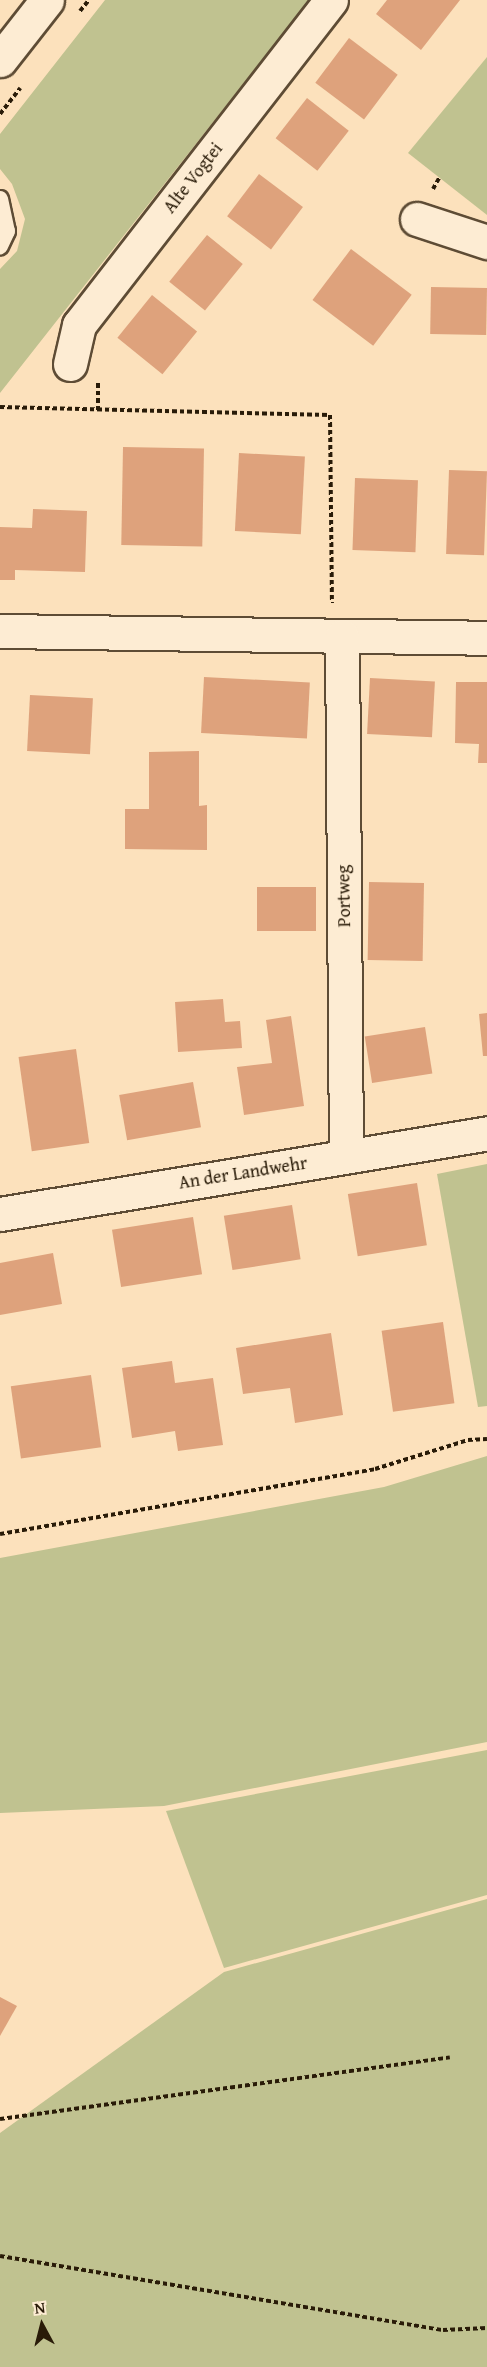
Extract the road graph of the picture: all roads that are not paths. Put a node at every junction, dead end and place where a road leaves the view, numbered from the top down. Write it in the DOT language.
graph roads {
  1 [pos="47,0"];
  2 [pos="331,0"];
  3 [pos="0,60"];
  4 [pos="0,199"];
  5 [pos="417,219"];
  6 [pos="487,242"];
  7 [pos="0,246"];
  8 [pos="70,364"];
  9 [pos="0,632"];
  10 [pos="337,636"];
  11 [pos="487,638"];
  12 [pos="487,1133"];
  13 [pos="346,1156"];
  14 [pos="0,1214"];
  1 -- 3 [label="street"];
  2 -- 8 [label="street, Alte Vogtei"];
  4 -- 7 [label="lane"];
  5 -- 6 [label="street"];
  9 -- 10 [label="street"];
  10 -- 11 [label="street"];
  10 -- 13 [label="street, Portweg"];
  12 -- 13 [label="street, An der Landwehr"];
  13 -- 14 [label="street, An der Landwehr"];
}
